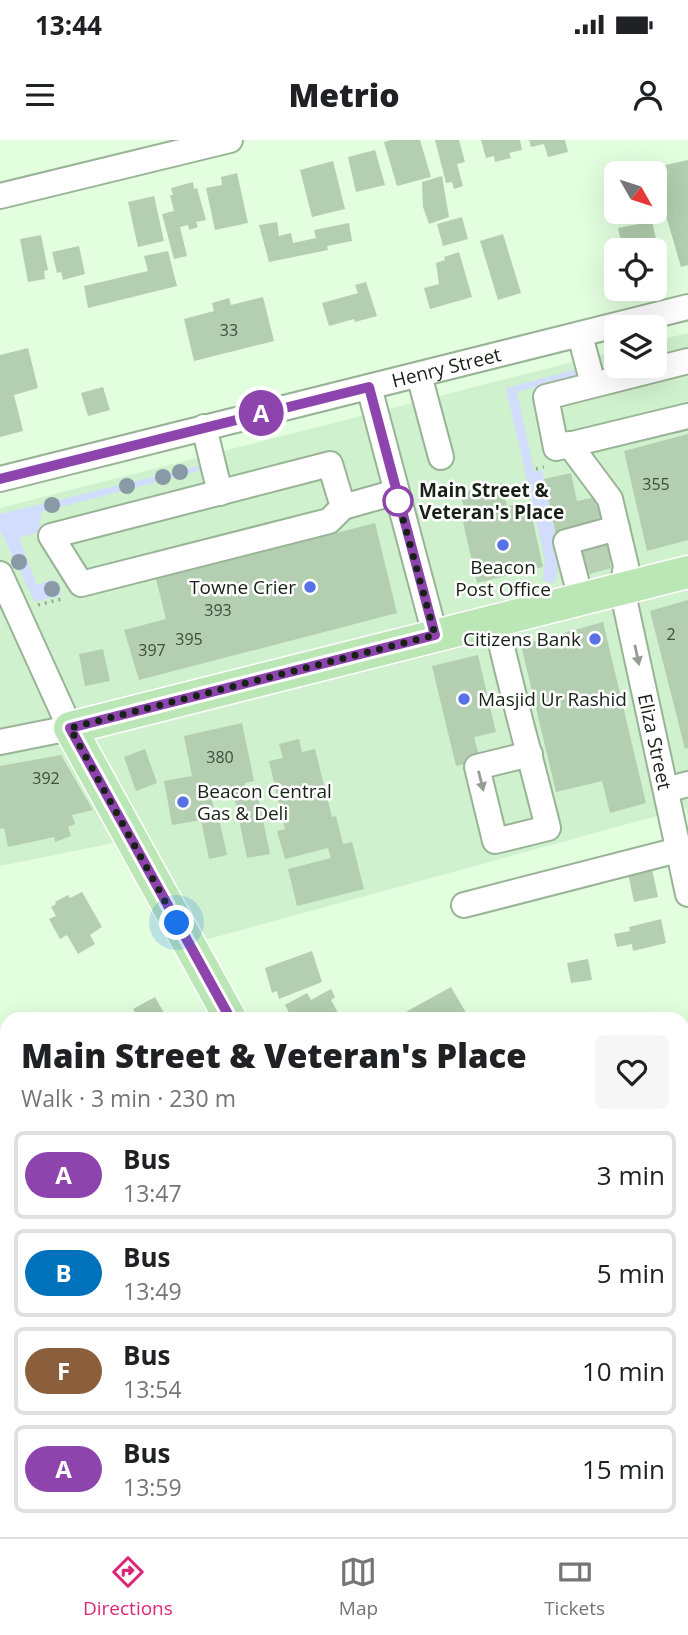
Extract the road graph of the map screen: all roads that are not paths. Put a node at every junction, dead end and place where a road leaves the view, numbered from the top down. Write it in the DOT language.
graph roads {
  1 [pos="230,140"];
  2 [pos="0,197"];
  3 [pos="688,307"];
  4 [pos="580,335"];
  5 [pos="688,361"];
  6 [pos="419,375"];
  7 [pos="593,384"];
  8 [pos="369,387"];
  9 [pos="688,415"];
  10 [pos="204,427"];
  11 [pos="569,444"];
  12 [pos="441,457"];
  13 [pos="0,479"];
  14 [pos="396,492"];
  15 [pos="220,493"];
  16 [pos="342,507"];
  17 [pos="616,544"];
  18 [pos="688,572"];
  19 [pos="0,574"];
  20 [pos="622,589"];
  21 [pos="581,599"];
  22 [pos="496,621"];
  23 [pos="435,635"];
  24 [pos="70,728"];
  25 [pos="0,742"];
  26 [pos="530,754"];
  27 [pos="677,787"];
  28 [pos="678,850"];
  29 [pos="688,894"];
  30 [pos="464,905"];
  31 [pos="227,1012"];
  1 -- 2 [label="street"];
  3 -- 4 [label="street, Henry Street"];
  4 -- 6 [label="street, Henry Street"];
  4 -- 7 [label="street"];
  5 -- 7 [label="street"];
  6 -- 8 [label="street, Henry Street"];
  6 -- 12 [label="street"];
  7 -- 11 [label="street, Eliza Street"];
  8 -- 10 [label="street, Henry Street"];
  8 -- 14 [label="street"];
  9 -- 11 [label="street"];
  10 -- 13 [label="street, Henry Street"];
  10 -- 15 [label="street"];
  11 -- 17 [label="street, Eliza Street"];
  14 -- 16 [label="street"];
  14 -- 23 [label="street"];
  15 -- 16 [label="street"];
  15 -- 16 [label="street"];
  17 -- 20 [label="street, Eliza Street"];
  17 -- 21 [label="street"];
  18 -- 20 [label="main road"];
  19 -- 24 [label="street"];
  20 -- 21 [label="main road"];
  20 -- 27 [label="street, Eliza Street, one-way"];
  21 -- 22 [label="main road"];
  22 -- 23 [label="main road"];
  22 -- 26 [label="street"];
  23 -- 24 [label="main road"];
  24 -- 25 [label="street"];
  24 -- 31 [label="main road"];
  27 -- 28 [label="street, Eliza Street"];
  28 -- 29 [label="street, Eliza Street"];
  28 -- 30 [label="street"];
}
